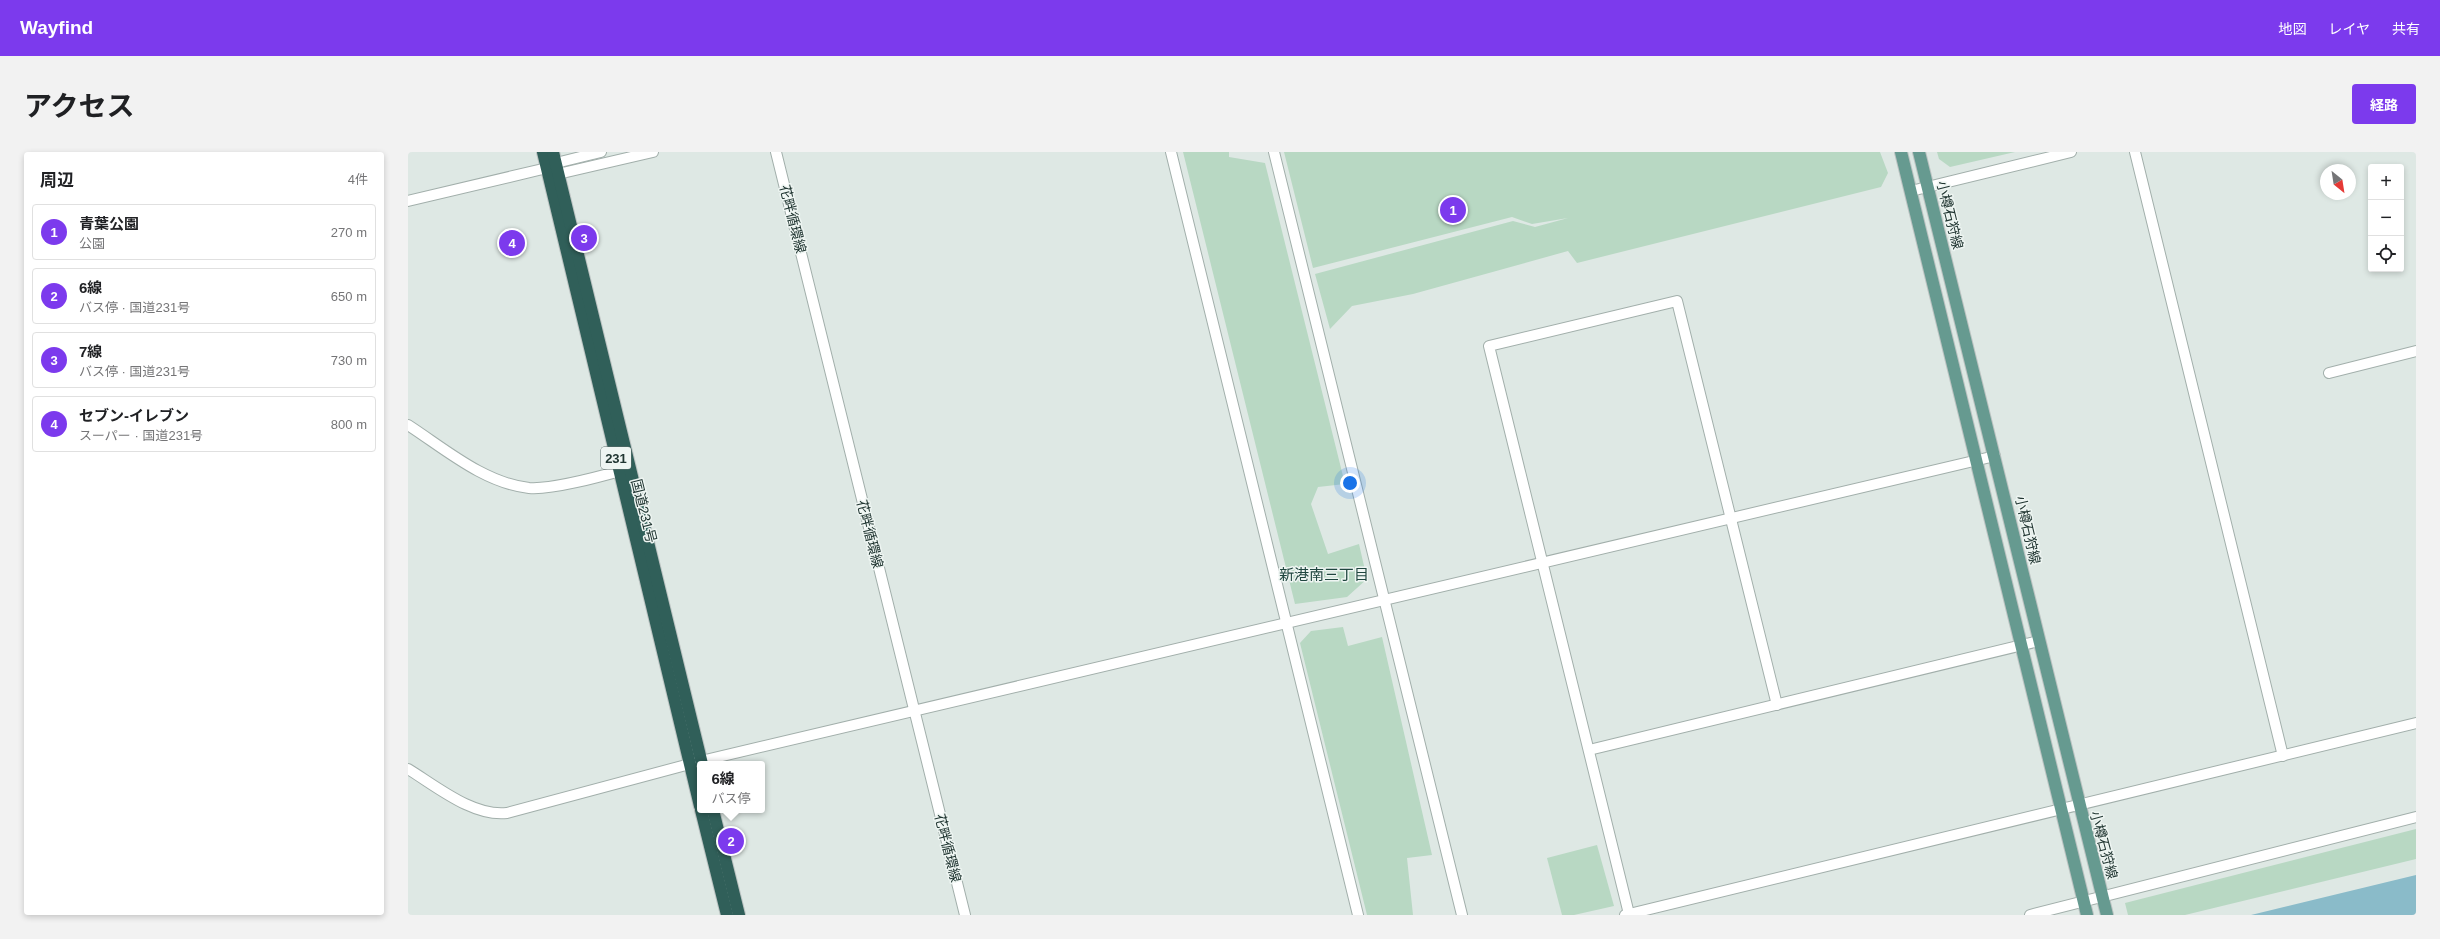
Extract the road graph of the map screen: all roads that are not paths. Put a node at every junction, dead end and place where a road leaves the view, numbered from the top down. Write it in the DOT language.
graph roads {
  1 [pos="543,152"];
  2 [pos="601,152"];
  3 [pos="653,152"];
  4 [pos="776,152"];
  5 [pos="1171,152"];
  6 [pos="1274,152"];
  7 [pos="1901,152"];
  8 [pos="1919,152"];
  9 [pos="2071,152"];
  10 [pos="2135,152"];
  11 [pos="553,164"];
  12 [pos="1928,187"];
  13 [pos="1911,191"];
  14 [pos="408,201"];
  15 [pos="2416,351"];
  16 [pos="2329,373"];
  17 [pos="408,425"];
  18 [pos="1995,456"];
  19 [pos="1976,461"];
  20 [pos="625,470"];
  21 [pos="1732,518"];
  22 [pos="1541,563"];
  23 [pos="1384,599"];
  24 [pos="1287,622"];
  25 [pos="2039,641"];
  26 [pos="2021,645"];
  27 [pos="1777,705"];
  28 [pos="913,712"];
  29 [pos="2416,723"];
  30 [pos="1589,750"];
  31 [pos="2283,756"];
  32 [pos="698,761"];
  33 [pos="706,761"];
  34 [pos="697,763"];
  35 [pos="408,769"];
  36 [pos="2078,806"];
  37 [pos="2061,810"];
  38 [pos="702,813"];
  39 [pos="714,813"];
  40 [pos="2416,817"];
  41 [pos="2102,897"];
  42 [pos="2084,902"];
  43 [pos="727,915"];
  44 [pos="739,915"];
  45 [pos="965,915"];
  46 [pos="1358,915"];
  47 [pos="1462,915"];
  48 [pos="1627,915"];
  49 [pos="2030,915"];
  50 [pos="2087,915"];
  51 [pos="2107,915"];
  1 -- 11 [label="highway, 国道231号 / 231"];
  2 -- 11 [label="street"];
  3 -- 11 [label="street"];
  4 -- 28 [label="street, 花畔循環線"];
  5 -- 24 [label="street"];
  6 -- 23 [label="street"];
  7 -- 13 [label="main road"];
  8 -- 12 [label="main road, 小樽石狩線"];
  9 -- 12 [label="street"];
  10 -- 31 [label="street"];
  11 -- 14 [label="street"];
  11 -- 20 [label="highway, 国道231号 / 231"];
  12 -- 13 [label="street"];
  12 -- 18 [label="main road, 小樽石狩線"];
  13 -- 19 [label="main road"];
  15 -- 16 [label="street"];
  17 -- 20 [label="street"];
  18 -- 19 [label="street"];
  18 -- 25 [label="main road, 小樽石狩線"];
  19 -- 21 [label="street"];
  19 -- 26 [label="main road"];
  20 -- 32 [label="highway, 国道231号 / 231"];
  21 -- 22 [label="street"];
  21 -- 22 [label="street"];
  21 -- 27 [label="street"];
  22 -- 23 [label="street"];
  22 -- 30 [label="street"];
  23 -- 24 [label="street"];
  23 -- 47 [label="street"];
  24 -- 28 [label="street"];
  24 -- 46 [label="street"];
  25 -- 26 [label="street"];
  25 -- 36 [label="main road, 小樽石狩線"];
  26 -- 27 [label="street"];
  26 -- 37 [label="main road"];
  27 -- 30 [label="street"];
  28 -- 33 [label="street"];
  28 -- 45 [label="street, 花畔循環線"];
  29 -- 31 [label="street"];
  30 -- 48 [label="street"];
  31 -- 36 [label="street"];
  34 -- 35 [label="street"];
  36 -- 37 [label="street"];
  36 -- 41 [label="main road, 小樽石狩線"];
  37 -- 42 [label="main road"];
  37 -- 48 [label="street"];
  38 -- 43 [label="highway"];
  39 -- 44 [label="highway"];
  40 -- 41 [label="street"];
  41 -- 42 [label="street"];
  41 -- 51 [label="main road, 小樽石狩線"];
  42 -- 49 [label="street"];
  42 -- 50 [label="main road"];
}
